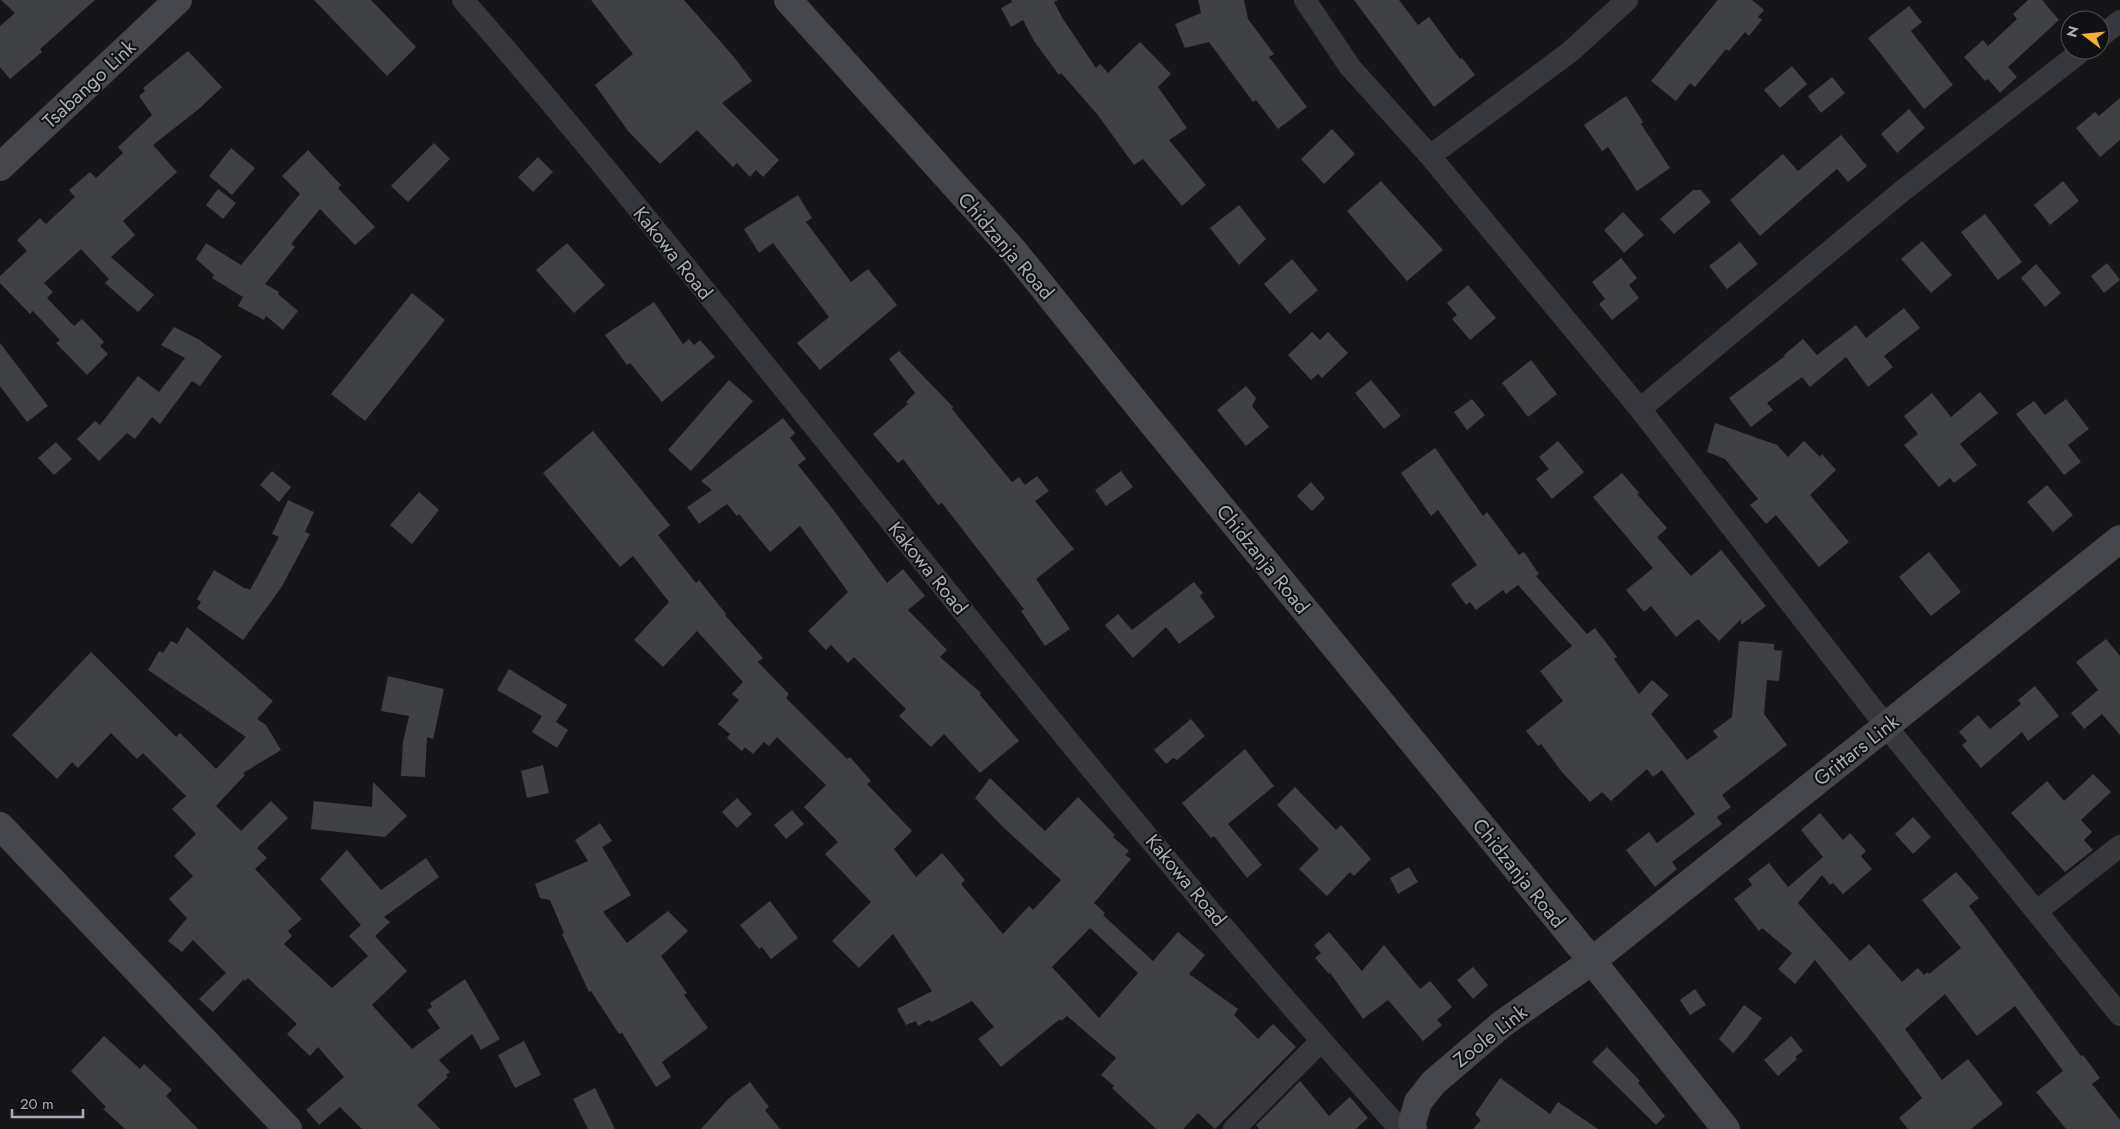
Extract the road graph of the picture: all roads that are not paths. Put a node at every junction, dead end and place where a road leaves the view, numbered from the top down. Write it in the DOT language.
graph roads {
  1 [pos="178,0"];
  2 [pos="463,0"];
  3 [pos="788,0"];
  4 [pos="1305,0"];
  5 [pos="1627,0"];
  6 [pos="2070,60"];
  7 [pos="1430,156"];
  8 [pos="0,167"];
  9 [pos="1640,409"];
  10 [pos="2120,539"];
  11 [pos="1886,726"];
  12 [pos="0,826"];
  13 [pos="2120,846"];
  14 [pos="2036,911"];
  15 [pos="1592,961"];
  16 [pos="2120,1015"];
  17 [pos="1321,1041"];
  18 [pos="288,1129"];
  19 [pos="1234,1129"];
  20 [pos="1400,1129"];
  21 [pos="1413,1129"];
  22 [pos="1726,1129"];
  1 -- 8 [label="street, Tsabango Link"];
  2 -- 17 [label="street, Kakowa Road"];
  3 -- 15 [label="street, Chidzanja Road"];
  4 -- 7 [label="street"];
  5 -- 7 [label="street"];
  6 -- 9 [label="street"];
  7 -- 9 [label="street"];
  9 -- 11 [label="street"];
  10 -- 11 [label="street, Grittars Link"];
  11 -- 14 [label="street"];
  11 -- 15 [label="street, Grittars Link"];
  12 -- 18 [label="street"];
  13 -- 14 [label="street"];
  14 -- 16 [label="street"];
  15 -- 21 [label="street, Zoole Link"];
  15 -- 22 [label="street, Chidzanja Road"];
  17 -- 19 [label="street"];
  17 -- 20 [label="street, Kakowa Road"];
}
